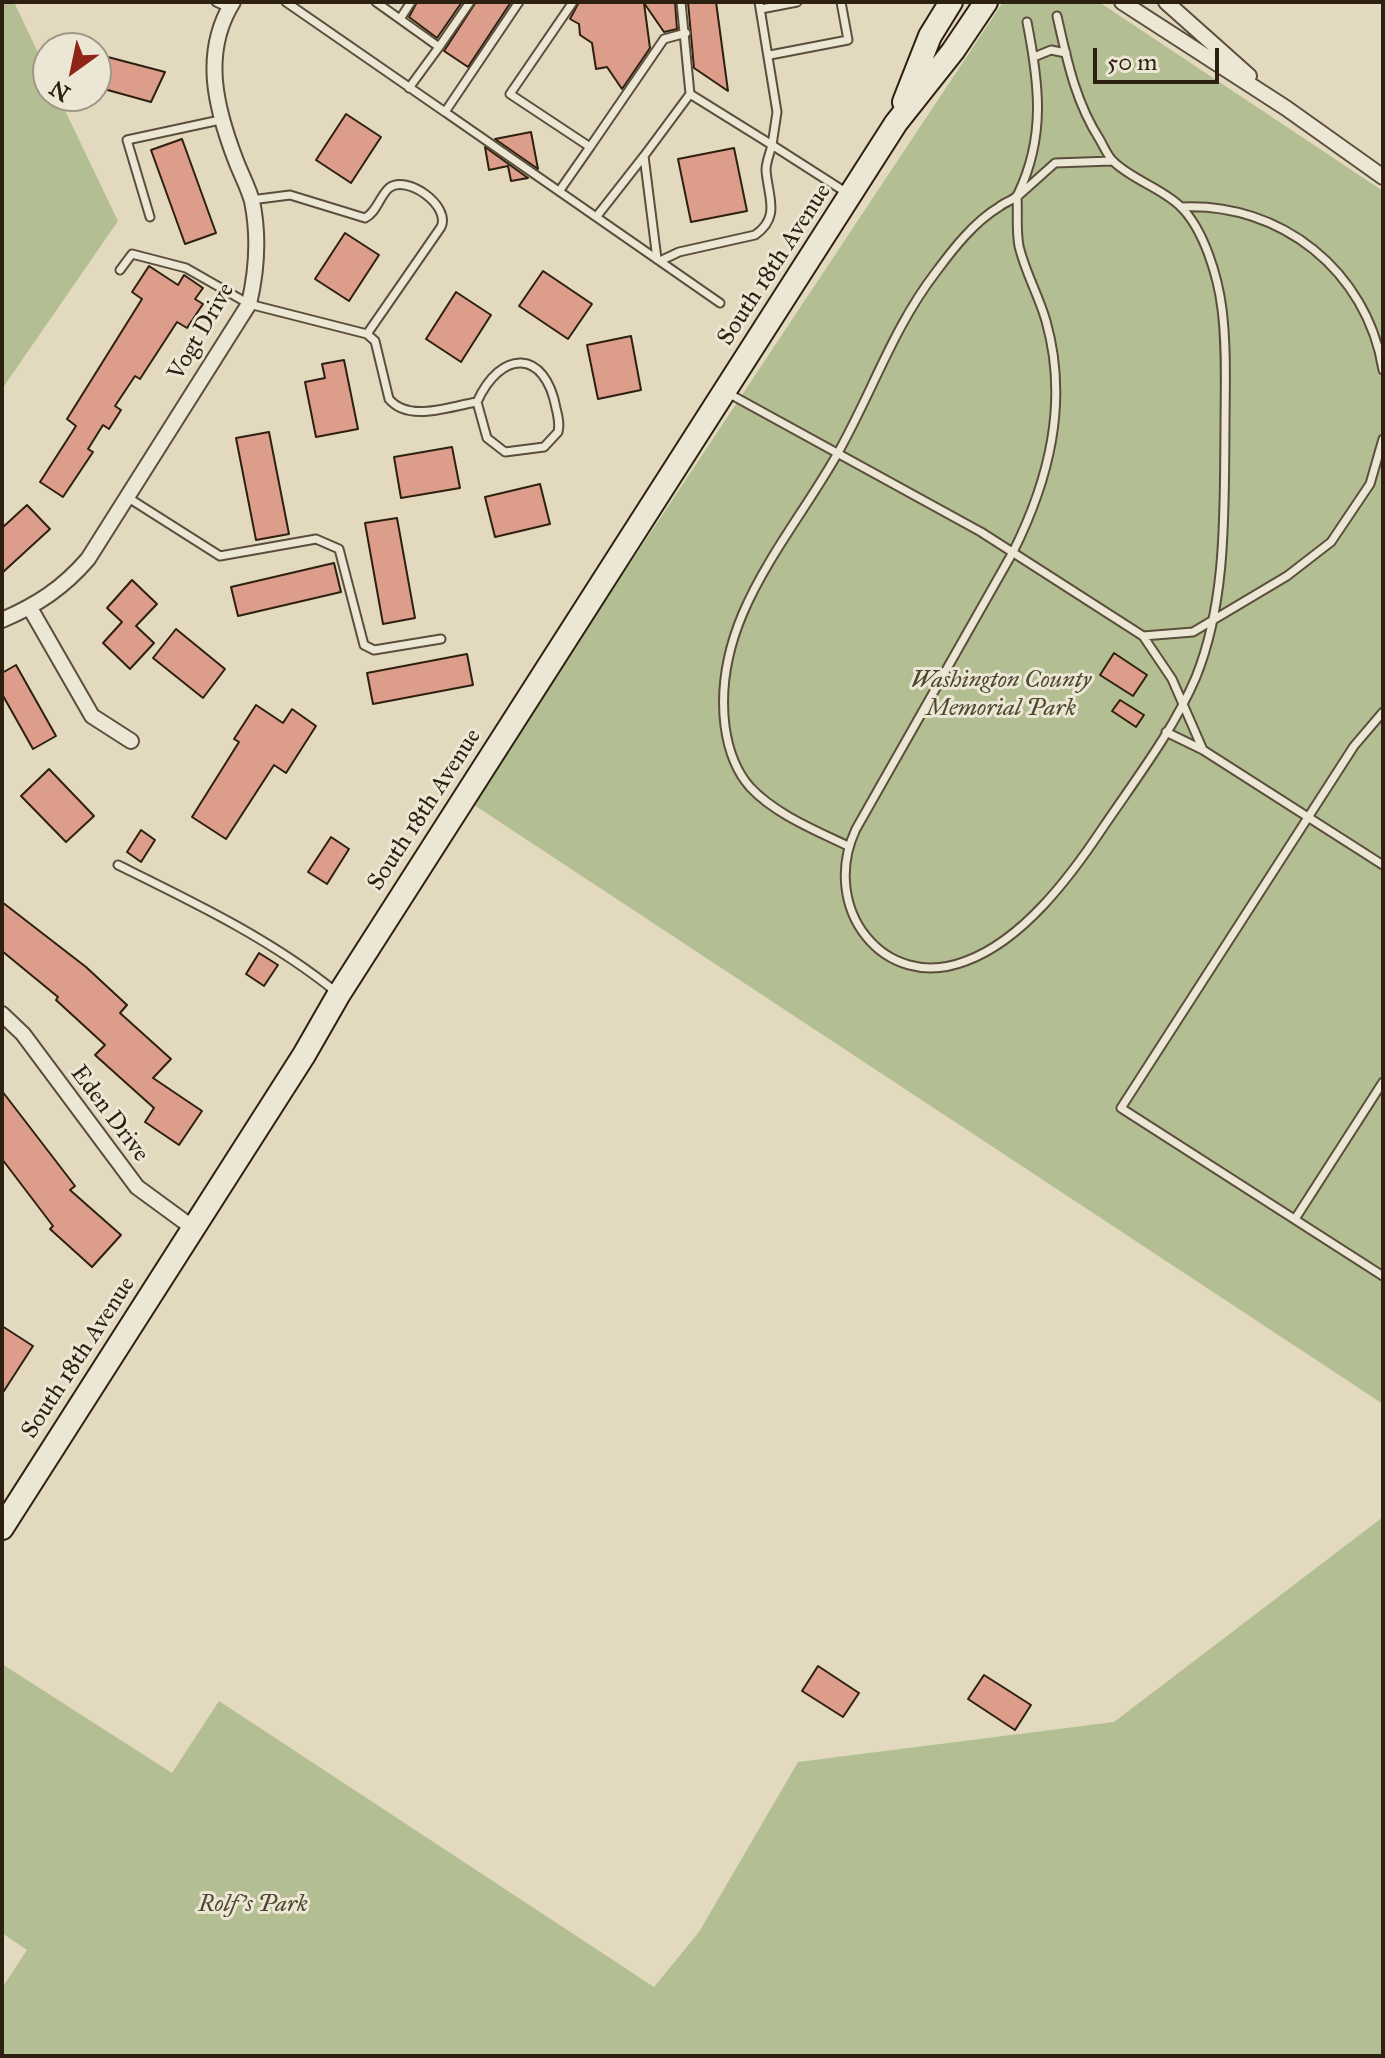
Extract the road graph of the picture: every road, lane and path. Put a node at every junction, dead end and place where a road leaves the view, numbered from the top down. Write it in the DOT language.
graph roads {
  1 [pos="286,2"];
  2 [pos="376,2"];
  3 [pos="411,2"];
  4 [pos="470,2"];
  5 [pos="519,2"];
  6 [pos="573,2"];
  7 [pos="681,2"];
  8 [pos="797,2"];
  9 [pos="841,2"];
  10 [pos="951,2"];
  11 [pos="986,2"];
  12 [pos="1122,2"];
  13 [pos="1166,2"];
  14 [pos="226,4"];
  15 [pos="760,5"];
  16 [pos="298,6"];
  17 [pos="1057,16"];
  18 [pos="400,19"];
  19 [pos="1027,22"];
  20 [pos="686,33"];
  21 [pos="439,47"];
  22 [pos="1066,53"];
  23 [pos="770,55"];
  24 [pos="1034,57"];
  25 [pos="409,88"];
  26 [pos="690,94"];
  27 [pos="1286,108"];
  28 [pos="445,112"];
  29 [pos="220,120"];
  30 [pos="896,123"];
  31 [pos="772,145"];
  32 [pos="590,147"];
  33 [pos="644,156"];
  34 [pos="1112,161"];
  35 [pos="1383,177"];
  36 [pos="560,190"];
  37 [pos="851,195"];
  38 [pos="1017,197"];
  39 [pos="251,200"];
  40 [pos="1181,207"];
  41 [pos="597,216"];
  42 [pos="150,217"];
  43 [pos="658,260"];
  44 [pos="120,270"];
  45 [pos="720,303"];
  46 [pos="249,304"];
  47 [pos="367,334"];
  48 [pos="1383,370"];
  49 [pos="724,391"];
  50 [pos="477,402"];
  51 [pos="1383,439"];
  52 [pos="837,454"];
  53 [pos="127,497"];
  54 [pos="1013,552"];
  55 [pos="30,608"];
  56 [pos="1214,619"];
  57 [pos="2,620"];
  58 [pos="1143,636"];
  59 [pos="441,639"];
  60 [pos="1183,704"];
  61 [pos="1383,712"];
  62 [pos="1166,732"];
  63 [pos="131,741"];
  64 [pos="1203,750"];
  65 [pos="1308,817"];
  66 [pos="848,846"];
  67 [pos="118,865"];
  68 [pos="1383,865"];
  69 [pos="339,994"];
  70 [pos="2,1014"];
  71 [pos="1383,1082"];
  72 [pos="1295,1219"];
  73 [pos="193,1228"];
  74 [pos="1383,1276"];
  75 [pos="2,1528"];
  1 -- 16 [label="lane"];
  2 -- 18 [label="lane"];
  3 -- 18 [label="lane"];
  4 -- 21 [label="lane"];
  5 -- 28 [label="lane"];
  6 -- 32 [label="lane"];
  7 -- 20 [label="lane"];
  8 -- 15 [label="lane"];
  9 -- 23 [label="lane"];
  10 -- 30 [label="street, South 18th Avenue"];
  11 -- 30 [label="street, South 18th Avenue"];
  12 -- 27 [label="street"];
  13 -- 27 [label="street"];
  14 -- 29 [label="street, Vogt Drive"];
  15 -- 23 [label="lane"];
  16 -- 25 [label="lane"];
  17 -- 22 [label="lane"];
  18 -- 21 [label="lane"];
  19 -- 24 [label="lane"];
  20 -- 26 [label="lane"];
  20 -- 32 [label="lane"];
  21 -- 25 [label="lane"];
  22 -- 24 [label="lane"];
  22 -- 34 [label="lane"];
  23 -- 31 [label="lane"];
  24 -- 38 [label="lane"];
  25 -- 28 [label="lane"];
  26 -- 31 [label="lane"];
  26 -- 33 [label="lane"];
  27 -- 35 [label="street"];
  28 -- 36 [label="lane"];
  29 -- 39 [label="street, Vogt Drive"];
  29 -- 42 [label="lane"];
  30 -- 37 [label="street, South 18th Avenue"];
  31 -- 37 [label="lane"];
  31 -- 43 [label="lane"];
  32 -- 36 [label="lane"];
  33 -- 41 [label="lane"];
  33 -- 43 [label="lane"];
  34 -- 38 [label="lane"];
  34 -- 40 [label="lane"];
  36 -- 41 [label="lane"];
  37 -- 49 [label="street, South 18th Avenue"];
  38 -- 52 [label="lane"];
  38 -- 54 [label="lane"];
  39 -- 46 [label="street, Vogt Drive"];
  39 -- 47 [label="lane"];
  40 -- 48 [label="lane"];
  40 -- 56 [label="lane"];
  41 -- 43 [label="lane"];
  43 -- 45 [label="lane"];
  44 -- 46 [label="lane"];
  46 -- 47 [label="lane"];
  46 -- 53 [label="street, Vogt Drive"];
  47 -- 50 [label="lane"];
  49 -- 52 [label="lane"];
  49 -- 69 [label="street, South 18th Avenue"];
  50 -- 50 [label="lane"];
  51 -- 56 [label="lane"];
  52 -- 54 [label="lane"];
  52 -- 66 [label="lane"];
  53 -- 55 [label="street, Vogt Drive"];
  53 -- 59 [label="lane"];
  54 -- 58 [label="lane"];
  54 -- 66 [label="lane"];
  55 -- 57 [label="street, Vogt Drive"];
  55 -- 63 [label="street"];
  56 -- 58 [label="lane"];
  56 -- 60 [label="lane"];
  58 -- 60 [label="lane"];
  60 -- 62 [label="lane"];
  60 -- 64 [label="lane"];
  61 -- 65 [label="lane"];
  62 -- 64 [label="lane"];
  62 -- 66 [label="lane"];
  64 -- 65 [label="lane"];
  65 -- 68 [label="lane"];
  65 -- 72 [label="lane"];
  67 -- 69 [label="lane"];
  69 -- 73 [label="street, South 18th Avenue"];
  70 -- 73 [label="street, Eden Drive"];
  71 -- 72 [label="lane"];
  72 -- 74 [label="lane"];
  73 -- 75 [label="street, South 18th Avenue"];
}
